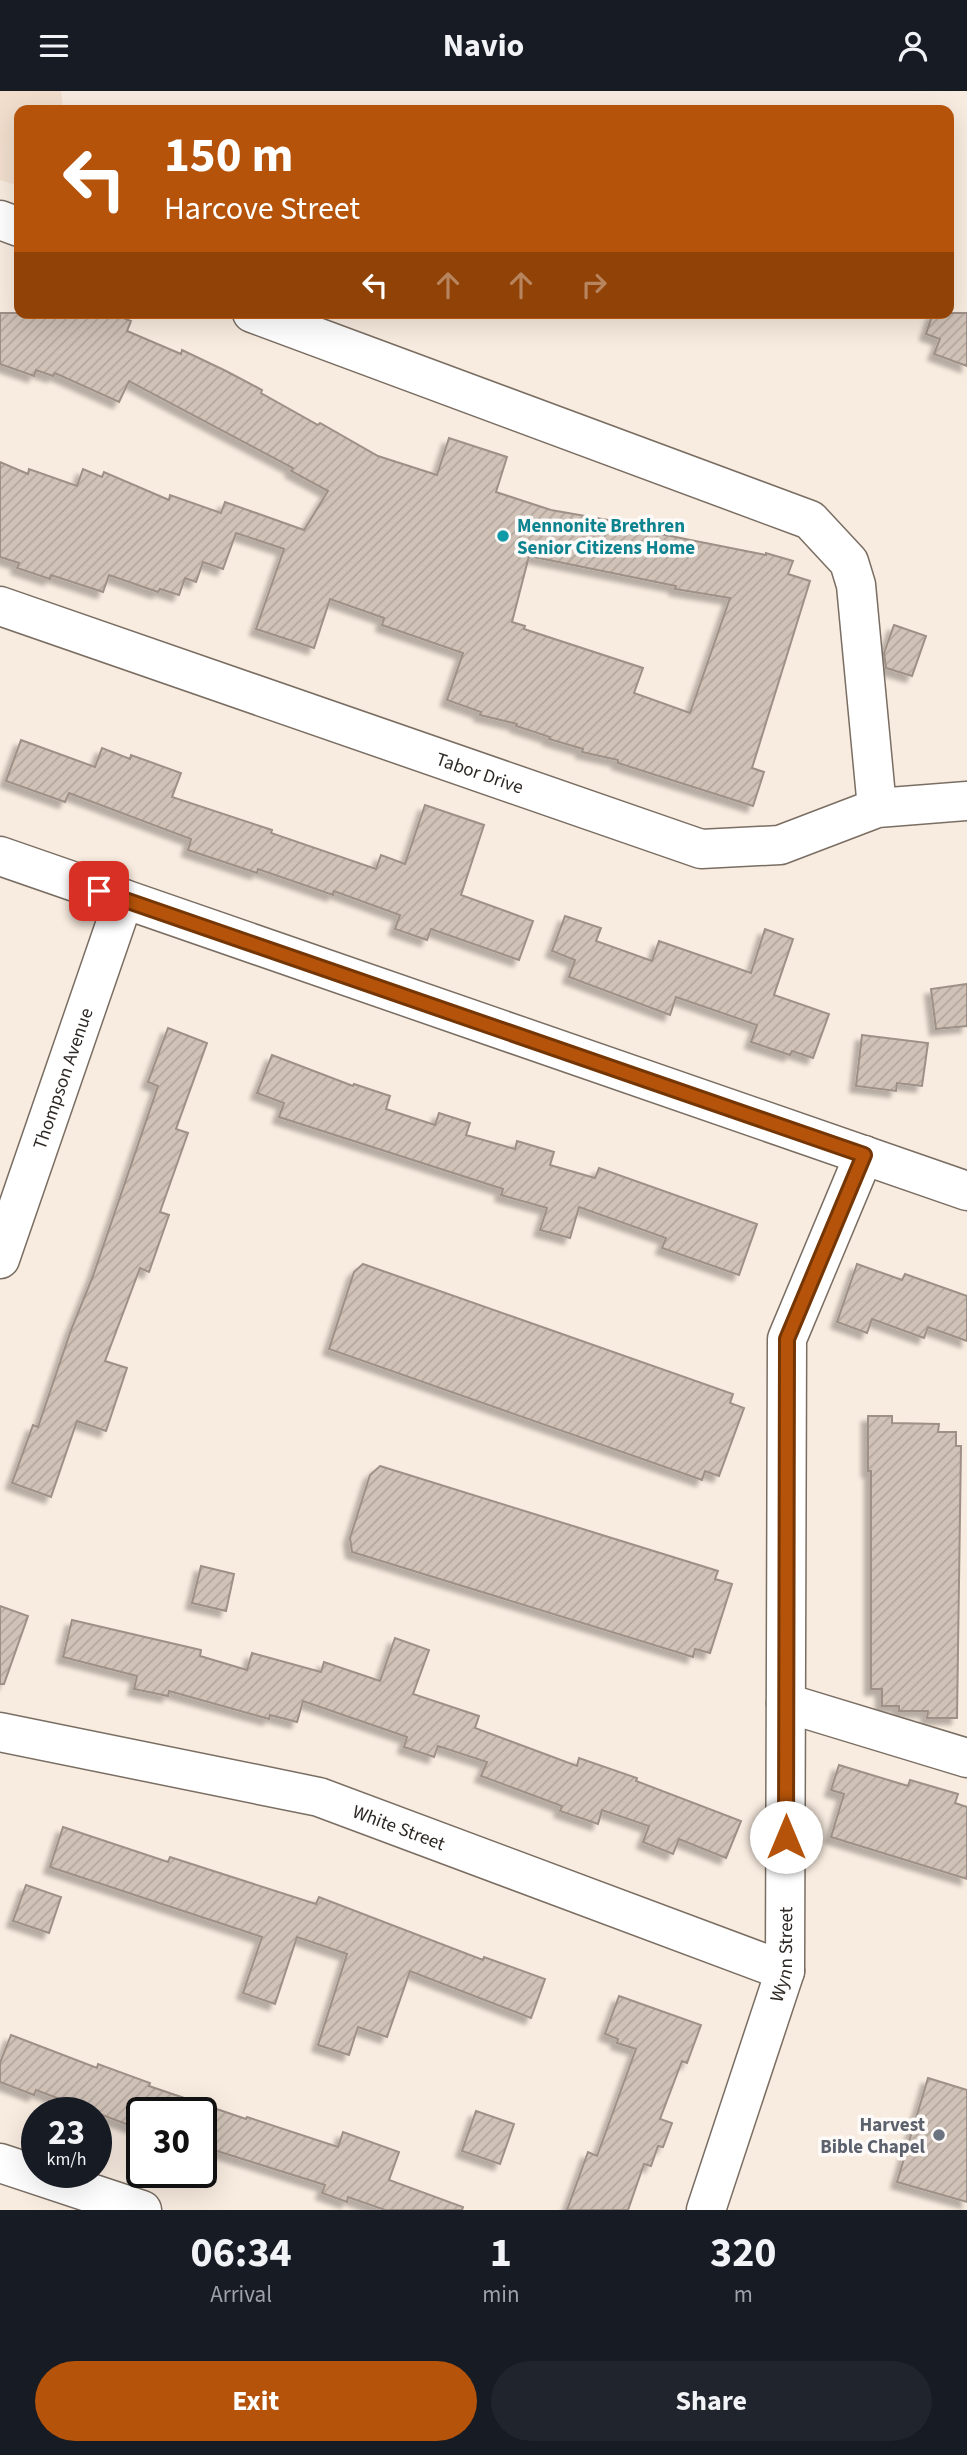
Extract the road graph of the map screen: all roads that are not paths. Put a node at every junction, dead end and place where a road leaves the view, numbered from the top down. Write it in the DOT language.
graph roads {
  1 [pos="268,319"];
  2 [pos="0,606"];
  3 [pos="967,801"];
  4 [pos="877,808"];
  5 [pos="0,856"];
  6 [pos="124,899"];
  7 [pos="864,1155"];
  8 [pos="967,1191"];
  9 [pos="0,1259"];
  10 [pos="786,1703"];
  11 [pos="0,1732"];
  12 [pos="967,1758"];
  13 [pos="785,1972"];
  14 [pos="0,2163"];
  15 [pos="142,2210"];
  16 [pos="706,2210"];
  1 -- 4 [label="street"];
  2 -- 4 [label="street, Tabor Drive"];
  3 -- 4 [label="street, Tabor Drive"];
  5 -- 6 [label="street"];
  6 -- 7 [label="street"];
  6 -- 9 [label="street, Thompson Avenue"];
  7 -- 8 [label="street"];
  7 -- 10 [label="street, Wynn Street"];
  10 -- 12 [label="street"];
  10 -- 13 [label="street, Wynn Street"];
  11 -- 13 [label="street, White Street"];
  13 -- 16 [label="street, Wynn Street"];
  14 -- 15 [label="street"];
}
